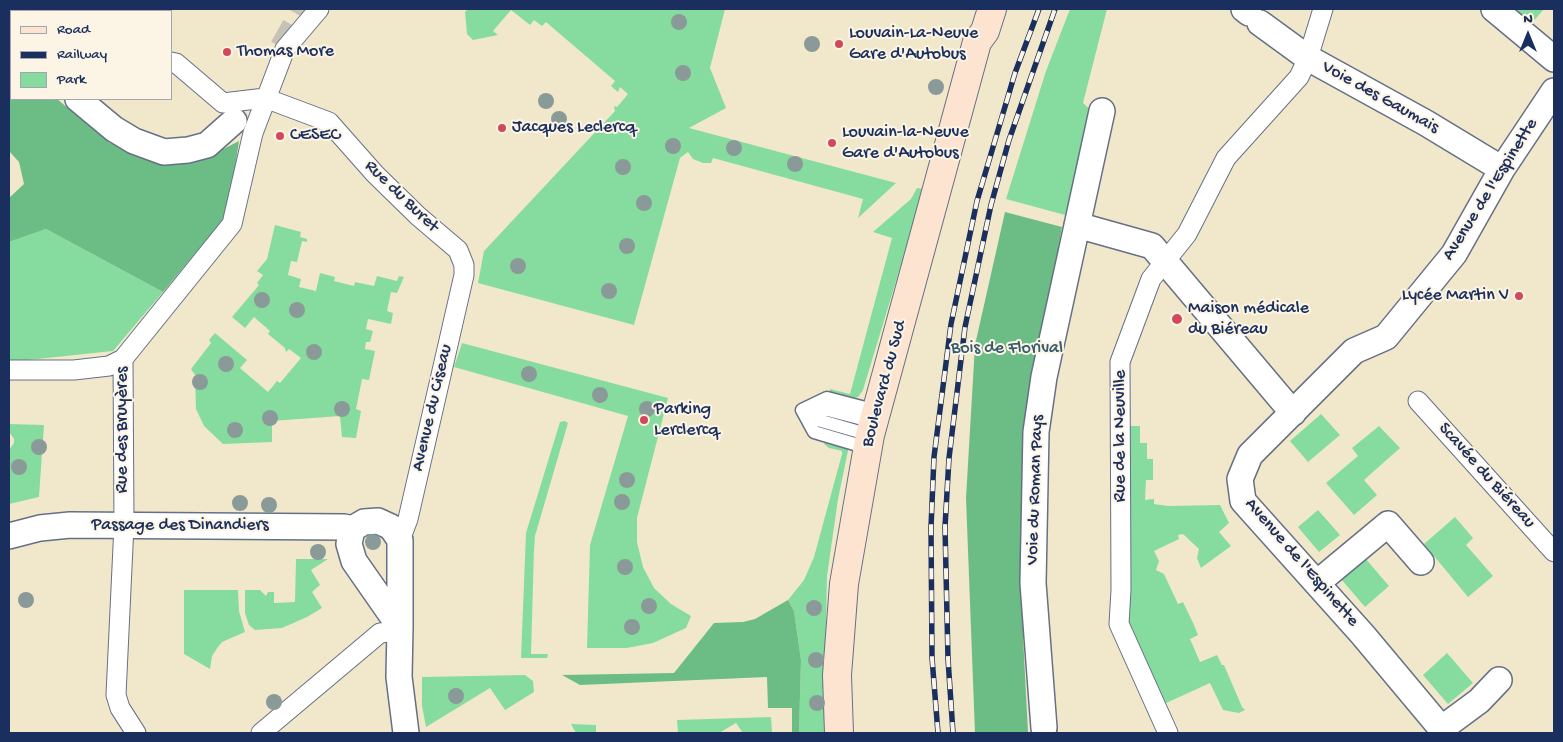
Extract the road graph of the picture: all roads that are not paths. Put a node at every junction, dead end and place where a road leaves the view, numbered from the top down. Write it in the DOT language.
graph roads {
  1 [pos="319,9"];
  2 [pos="972,9"];
  3 [pos="992,9"];
  4 [pos="1323,9"];
  5 [pos="1494,9"];
  6 [pos="1251,15"];
  7 [pos="977,42"];
  8 [pos="1308,58"];
  9 [pos="1554,59"];
  10 [pos="172,62"];
  11 [pos="1554,90"];
  12 [pos="265,98"];
  13 [pos="79,100"];
  14 [pos="1102,111"];
  15 [pos="244,127"];
  16 [pos="1502,169"];
  17 [pos="1076,225"];
  18 [pos="1166,262"];
  19 [pos="464,275"];
  20 [pos="123,359"];
  21 [pos="9,370"];
  22 [pos="1418,401"];
  23 [pos="1293,413"];
  24 [pos="872,429"];
  25 [pos="124,525"];
  26 [pos="352,529"];
  27 [pos="9,536"];
  28 [pos="400,540"];
  29 [pos="1554,552"];
  30 [pos="1427,563"];
  31 [pos="1317,583"];
  32 [pos="400,629"];
  33 [pos="1499,680"];
  34 [pos="1044,728"];
  35 [pos="1443,731"];
  36 [pos="136,733"];
  37 [pos="261,733"];
  38 [pos="406,733"];
  39 [pos="839,733"];
  40 [pos="1168,733"];
  1 -- 12 [label="street, Rue des Bruyères"];
  2 -- 7 [label="main road, Boulevard du Sud"];
  3 -- 7 [label="main road, Boulevard du Sud"];
  4 -- 8 [label="street, Rue de la Neuville"];
  5 -- 9 [label="street"];
  6 -- 8 [label="street, Voie des Gaumais"];
  7 -- 24 [label="main road, Boulevard du Sud"];
  8 -- 16 [label="street, Voie des Gaumais"];
  8 -- 18 [label="street, Rue de la Neuville"];
  10 -- 12 [label="street"];
  11 -- 16 [label="street, Avenue de l'Espinette"];
  12 -- 15 [label="street, Rue des Bruyères"];
  12 -- 19 [label="street, Rue du Buret"];
  13 -- 15 [label="street"];
  14 -- 17 [label="street, Voie du Roman Pays"];
  15 -- 20 [label="street, Rue des Bruyères"];
  16 -- 23 [label="street, Avenue de l'Espinette"];
  17 -- 18 [label="street"];
  17 -- 34 [label="street, Voie du Roman Pays"];
  18 -- 23 [label="street"];
  18 -- 40 [label="street, Rue de la Neuville"];
  19 -- 28 [label="street, Avenue du Ciseau"];
  20 -- 21 [label="street"];
  20 -- 25 [label="street, Rue des Bruyères"];
  22 -- 29 [label="street, Scavée du Biéreau"];
  23 -- 31 [label="street, Avenue de l'Espinette"];
  24 -- 24 [label="lane"];
  24 -- 39 [label="main road, Boulevard du Sud"];
  25 -- 26 [label="street, Passage des Dinandiers"];
  25 -- 27 [label="street, Passage des Dinandiers"];
  25 -- 36 [label="street, Rue des Bruyères"];
  26 -- 28 [label="street"];
  26 -- 32 [label="street"];
  28 -- 32 [label="street, Avenue du Ciseau"];
  30 -- 31 [label="street"];
  31 -- 35 [label="street, Avenue de l'Espinette"];
  32 -- 37 [label="street"];
  32 -- 38 [label="street, Avenue du Ciseau"];
  33 -- 35 [label="street"];
}
